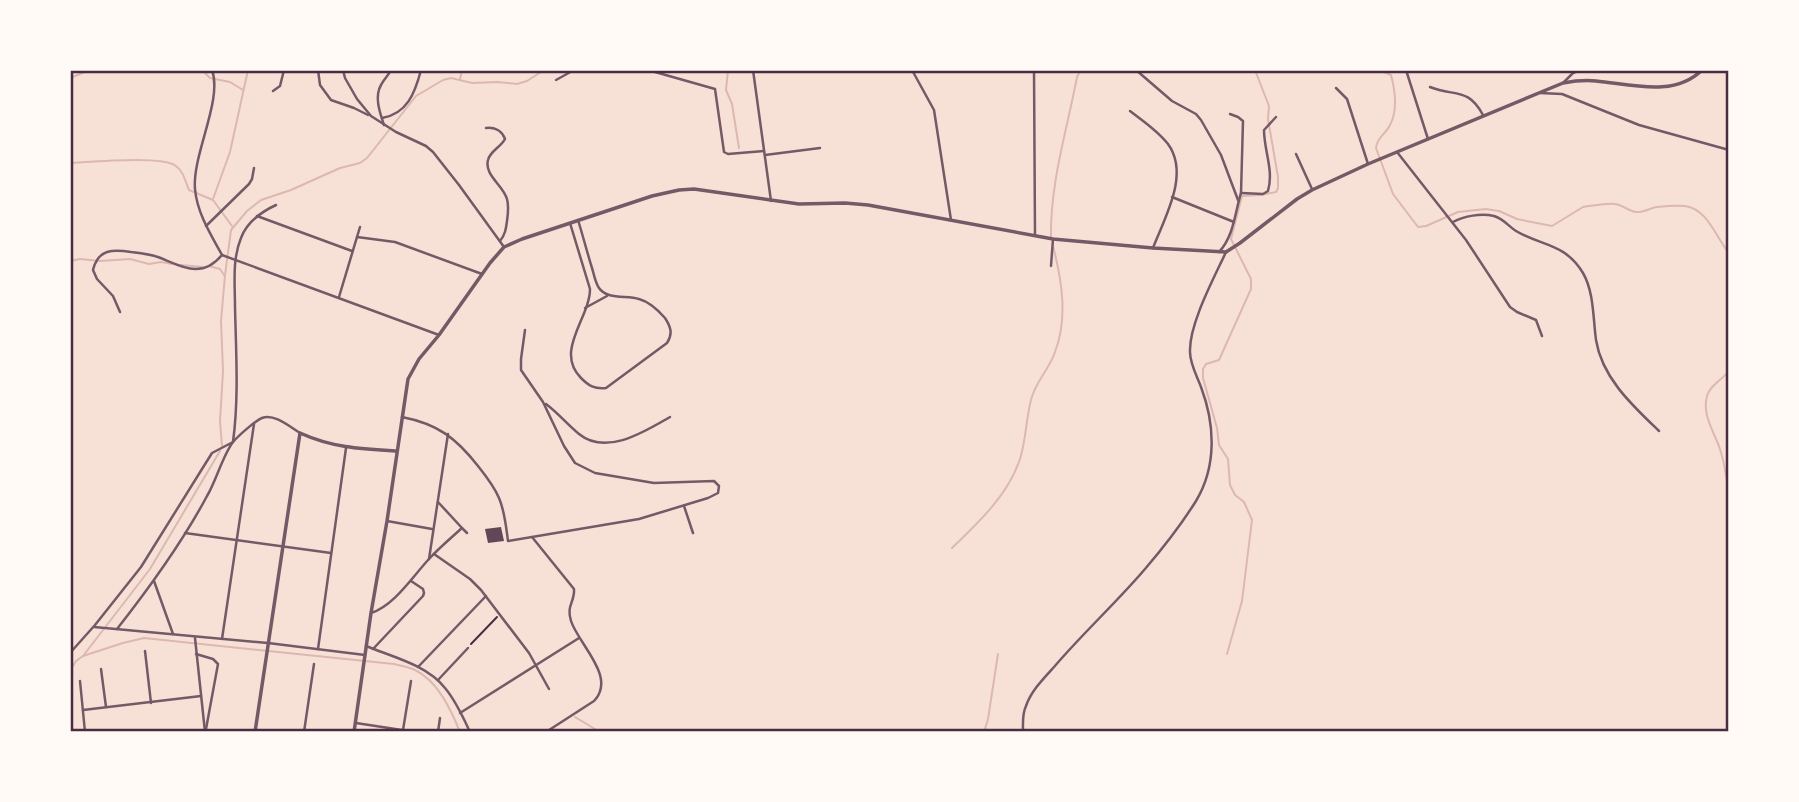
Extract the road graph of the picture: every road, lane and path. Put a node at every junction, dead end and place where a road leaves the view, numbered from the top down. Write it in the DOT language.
graph roads {
  1 [pos="212,70"];
  2 [pos="284,70"];
  3 [pos="318,70"];
  4 [pos="343,70"];
  5 [pos="390,70"];
  6 [pos="421,70"];
  7 [pos="574,70"];
  8 [pos="648,70"];
  9 [pos="753,70"];
  10 [pos="912,70"];
  11 [pos="1034,70"];
  12 [pos="1136,70"];
  13 [pos="1406,70"];
  14 [pos="1580,70"];
  15 [pos="1702,70"];
  16 [pos="556,80"];
  17 [pos="1563,83"];
  18 [pos="1430,87"];
  19 [pos="1336,88"];
  20 [pos="273,91"];
  21 [pos="1536,93"];
  22 [pos="1130,111"];
  23 [pos="1230,114"];
  24 [pos="1483,115"];
  25 [pos="370,116"];
  26 [pos="1276,117"];
  27 [pos="382,118"];
  28 [pos="384,125"];
  29 [pos="486,128"];
  30 [pos="1428,139"];
  31 [pos="820,148"];
  32 [pos="1729,150"];
  33 [pos="1397,152"];
  34 [pos="764,153"];
  35 [pos="1296,154"];
  36 [pos="1368,164"];
  37 [pos="254,168"];
  38 [pos="1312,190"];
  39 [pos="1241,193"];
  40 [pos="1172,197"];
  41 [pos="1238,200"];
  42 [pos="771,201"];
  43 [pos="276,205"];
  44 [pos="257,216"];
  45 [pos="578,220"];
  46 [pos="951,220"];
  47 [pos="1234,222"];
  48 [pos="1452,222"];
  49 [pos="570,223"];
  50 [pos="206,226"];
  51 [pos="360,226"];
  52 [pos="1035,236"];
  53 [pos="357,237"];
  54 [pos="1053,239"];
  55 [pos="500,242"];
  56 [pos="504,247"];
  57 [pos="1153,248"];
  58 [pos="352,251"];
  59 [pos="1219,252"];
  60 [pos="1226,252"];
  61 [pos="223,255"];
  62 [pos="235,260"];
  63 [pos="1051,266"];
  64 [pos="482,274"];
  65 [pos="608,295"];
  66 [pos="339,298"];
  67 [pos="585,308"];
  68 [pos="120,312"];
  69 [pos="525,330"];
  70 [pos="439,335"];
  71 [pos="1542,335"];
  72 [pos="543,402"];
  73 [pos="402,417"];
  74 [pos="670,418"];
  75 [pos="254,424"];
  76 [pos="1659,431"];
  77 [pos="300,433"];
  78 [pos="448,434"];
  79 [pos="233,442"];
  80 [pos="346,448"];
  81 [pos="397,451"];
  82 [pos="438,502"];
  83 [pos="684,505"];
  84 [pos="387,521"];
  85 [pos="462,528"];
  86 [pos="434,529"];
  87 [pos="185,533"];
  88 [pos="467,533"];
  89 [pos="693,533"];
  90 [pos="532,537"];
  91 [pos="237,541"];
  92 [pos="283,547"];
  93 [pos="331,553"];
  94 [pos="434,554"];
  95 [pos="429,559"];
  96 [pos="154,581"];
  97 [pos="411,581"];
  98 [pos="486,596"];
  99 [pos="371,612"];
  100 [pos="500,614"];
  101 [pos="93,627"];
  102 [pos="117,629"];
  103 [pos="173,635"];
  104 [pos="579,638"];
  105 [pos="195,639"];
  106 [pos="222,639"];
  107 [pos="268,646"];
  108 [pos="366,646"];
  109 [pos="469,646"];
  110 [pos="318,649"];
  111 [pos="373,649"];
  112 [pos="145,651"];
  113 [pos="70,653"];
  114 [pos="196,654"];
  115 [pos="365,657"];
  116 [pos="314,664"];
  117 [pos="536,665"];
  118 [pos="418,667"];
  119 [pos="101,668"];
  120 [pos="439,680"];
  121 [pos="80,681"];
  122 [pos="411,681"];
  123 [pos="549,689"];
  124 [pos="201,696"];
  125 [pos="151,702"];
  126 [pos="106,708"];
  127 [pos="83,710"];
  128 [pos="460,712"];
  129 [pos="440,718"];
  130 [pos="356,723"];
  131 [pos="552,728"];
  132 [pos="403,730"];
  133 [pos="85,732"];
  134 [pos="205,732"];
  135 [pos="255,732"];
  136 [pos="304,732"];
  137 [pos="354,732"];
  138 [pos="415,732"];
  139 [pos="438,732"];
  140 [pos="470,732"];
  141 [pos="545,732"];
  142 [pos="558,732"];
  143 [pos="1023,732"];
  1 -- 50 [label="street"];
  2 -- 20 [label="street"];
  3 -- 25 [label="street"];
  4 -- 25 [label="street"];
  5 -- 27 [label="street"];
  6 -- 27 [label="street"];
  7 -- 16 [label="street"];
  8 -- 34 [label="street"];
  9 -- 34 [label="street"];
  10 -- 46 [label="street"];
  11 -- 52 [label="street"];
  12 -- 41 [label="street"];
  13 -- 30 [label="street"];
  14 -- 17 [label="street"];
  15 -- 17 [label="street"];
  17 -- 21 [label="street"];
  18 -- 24 [label="street"];
  19 -- 36 [label="street"];
  21 -- 24 [label="street"];
  21 -- 32 [label="street"];
  22 -- 40 [label="street"];
  23 -- 39 [label="street"];
  24 -- 30 [label="street"];
  25 -- 28 [label="street"];
  26 -- 39 [label="street"];
  27 -- 28 [label="street"];
  28 -- 55 [label="street"];
  29 -- 55 [label="street"];
  30 -- 33 [label="street"];
  31 -- 34 [label="street"];
  33 -- 36 [label="street"];
  33 -- 48 [label="street"];
  34 -- 42 [label="street"];
  35 -- 38 [label="street"];
  36 -- 38 [label="street"];
  37 -- 50 [label="street"];
  38 -- 60 [label="street"];
  39 -- 41 [label="street"];
  40 -- 47 [label="street"];
  40 -- 57 [label="street"];
  41 -- 47 [label="street"];
  42 -- 45 [label="street"];
  42 -- 46 [label="street"];
  43 -- 44 [label="street"];
  44 -- 58 [label="street"];
  44 -- 62 [label="street"];
  45 -- 49 [label="street"];
  45 -- 65 [label="street"];
  46 -- 52 [label="street"];
  47 -- 59 [label="street"];
  48 -- 71 [label="street"];
  48 -- 76 [label="street"];
  49 -- 56 [label="street"];
  49 -- 67 [label="street"];
  50 -- 61 [label="street"];
  51 -- 53 [label="street"];
  52 -- 54 [label="street"];
  53 -- 58 [label="street"];
  53 -- 64 [label="street"];
  54 -- 57 [label="street"];
  54 -- 63 [label="street"];
  55 -- 56 [label="street"];
  56 -- 64 [label="street"];
  57 -- 59 [label="street"];
  58 -- 66 [label="street"];
  59 -- 60 [label="street"];
  60 -- 143 [label="street"];
  61 -- 62 [label="street"];
  61 -- 68 [label="street"];
  62 -- 66 [label="street"];
  62 -- 79 [label="street"];
  64 -- 70 [label="street"];
  65 -- 67 [label="street"];
  65 -- 67 [label="street"];
  66 -- 70 [label="street"];
  69 -- 72 [label="street"];
  70 -- 73 [label="street"];
  72 -- 74 [label="street"];
  72 -- 83 [label="street"];
  73 -- 78 [label="street"];
  73 -- 81 [label="street"];
  75 -- 77 [label="street"];
  75 -- 79 [label="street"];
  75 -- 91 [label="street"];
  77 -- 80 [label="street"];
  77 -- 92 [label="street"];
  78 -- 82 [label="street"];
  78 -- 90 [label="street"];
  79 -- 87 [label="street"];
  79 -- 101 [label="street"];
  80 -- 81 [label="street"];
  80 -- 93 [label="street"];
  81 -- 84 [label="street"];
  82 -- 85 [label="street"];
  82 -- 86 [label="street"];
  83 -- 89 [label="street"];
  83 -- 90 [label="street"];
  84 -- 86 [label="street"];
  84 -- 99 [label="street"];
  85 -- 88 [label="street"];
  85 -- 94 [label="street"];
  86 -- 95 [label="street"];
  87 -- 91 [label="street"];
  87 -- 96 [label="street"];
  90 -- 104 [label="street"];
  91 -- 92 [label="street"];
  91 -- 106 [label="street"];
  92 -- 93 [label="street"];
  92 -- 107 [label="street"];
  93 -- 110 [label="street"];
  94 -- 95 [label="street"];
  94 -- 98 [label="street"];
  95 -- 97 [label="street"];
  96 -- 102 [label="street"];
  96 -- 103 [label="street"];
  97 -- 99 [label="street"];
  97 -- 111 [label="street"];
  98 -- 100 [label="street"];
  98 -- 118 [label="street"];
  99 -- 108 [label="street"];
  100 -- 109 [label="path"];
  100 -- 117 [label="street"];
  101 -- 102 [label="street"];
  101 -- 113 [label="street"];
  102 -- 103 [label="street"];
  103 -- 105 [label="street"];
  104 -- 117 [label="street"];
  104 -- 131 [label="street"];
  105 -- 106 [label="street"];
  105 -- 114 [label="street"];
  106 -- 107 [label="street"];
  107 -- 110 [label="street"];
  107 -- 135 [label="street"];
  108 -- 111 [label="street"];
  108 -- 115 [label="street"];
  109 -- 120 [label="street"];
  110 -- 115 [label="street"];
  111 -- 118 [label="street"];
  112 -- 125 [label="street"];
  114 -- 124 [label="street"];
  114 -- 134 [label="street"];
  115 -- 130 [label="street"];
  116 -- 136 [label="street"];
  117 -- 123 [label="street"];
  117 -- 128 [label="street"];
  118 -- 120 [label="street"];
  119 -- 126 [label="street"];
  120 -- 128 [label="street"];
  121 -- 127 [label="street"];
  122 -- 132 [label="street"];
  124 -- 125 [label="street"];
  124 -- 134 [label="street"];
  125 -- 126 [label="street"];
  126 -- 127 [label="street"];
  127 -- 133 [label="street"];
  128 -- 140 [label="street"];
  129 -- 139 [label="street"];
  130 -- 132 [label="street"];
  130 -- 137 [label="street"];
  131 -- 141 [label="street"];
  131 -- 142 [label="street"];
  132 -- 138 [label="street"];
}
